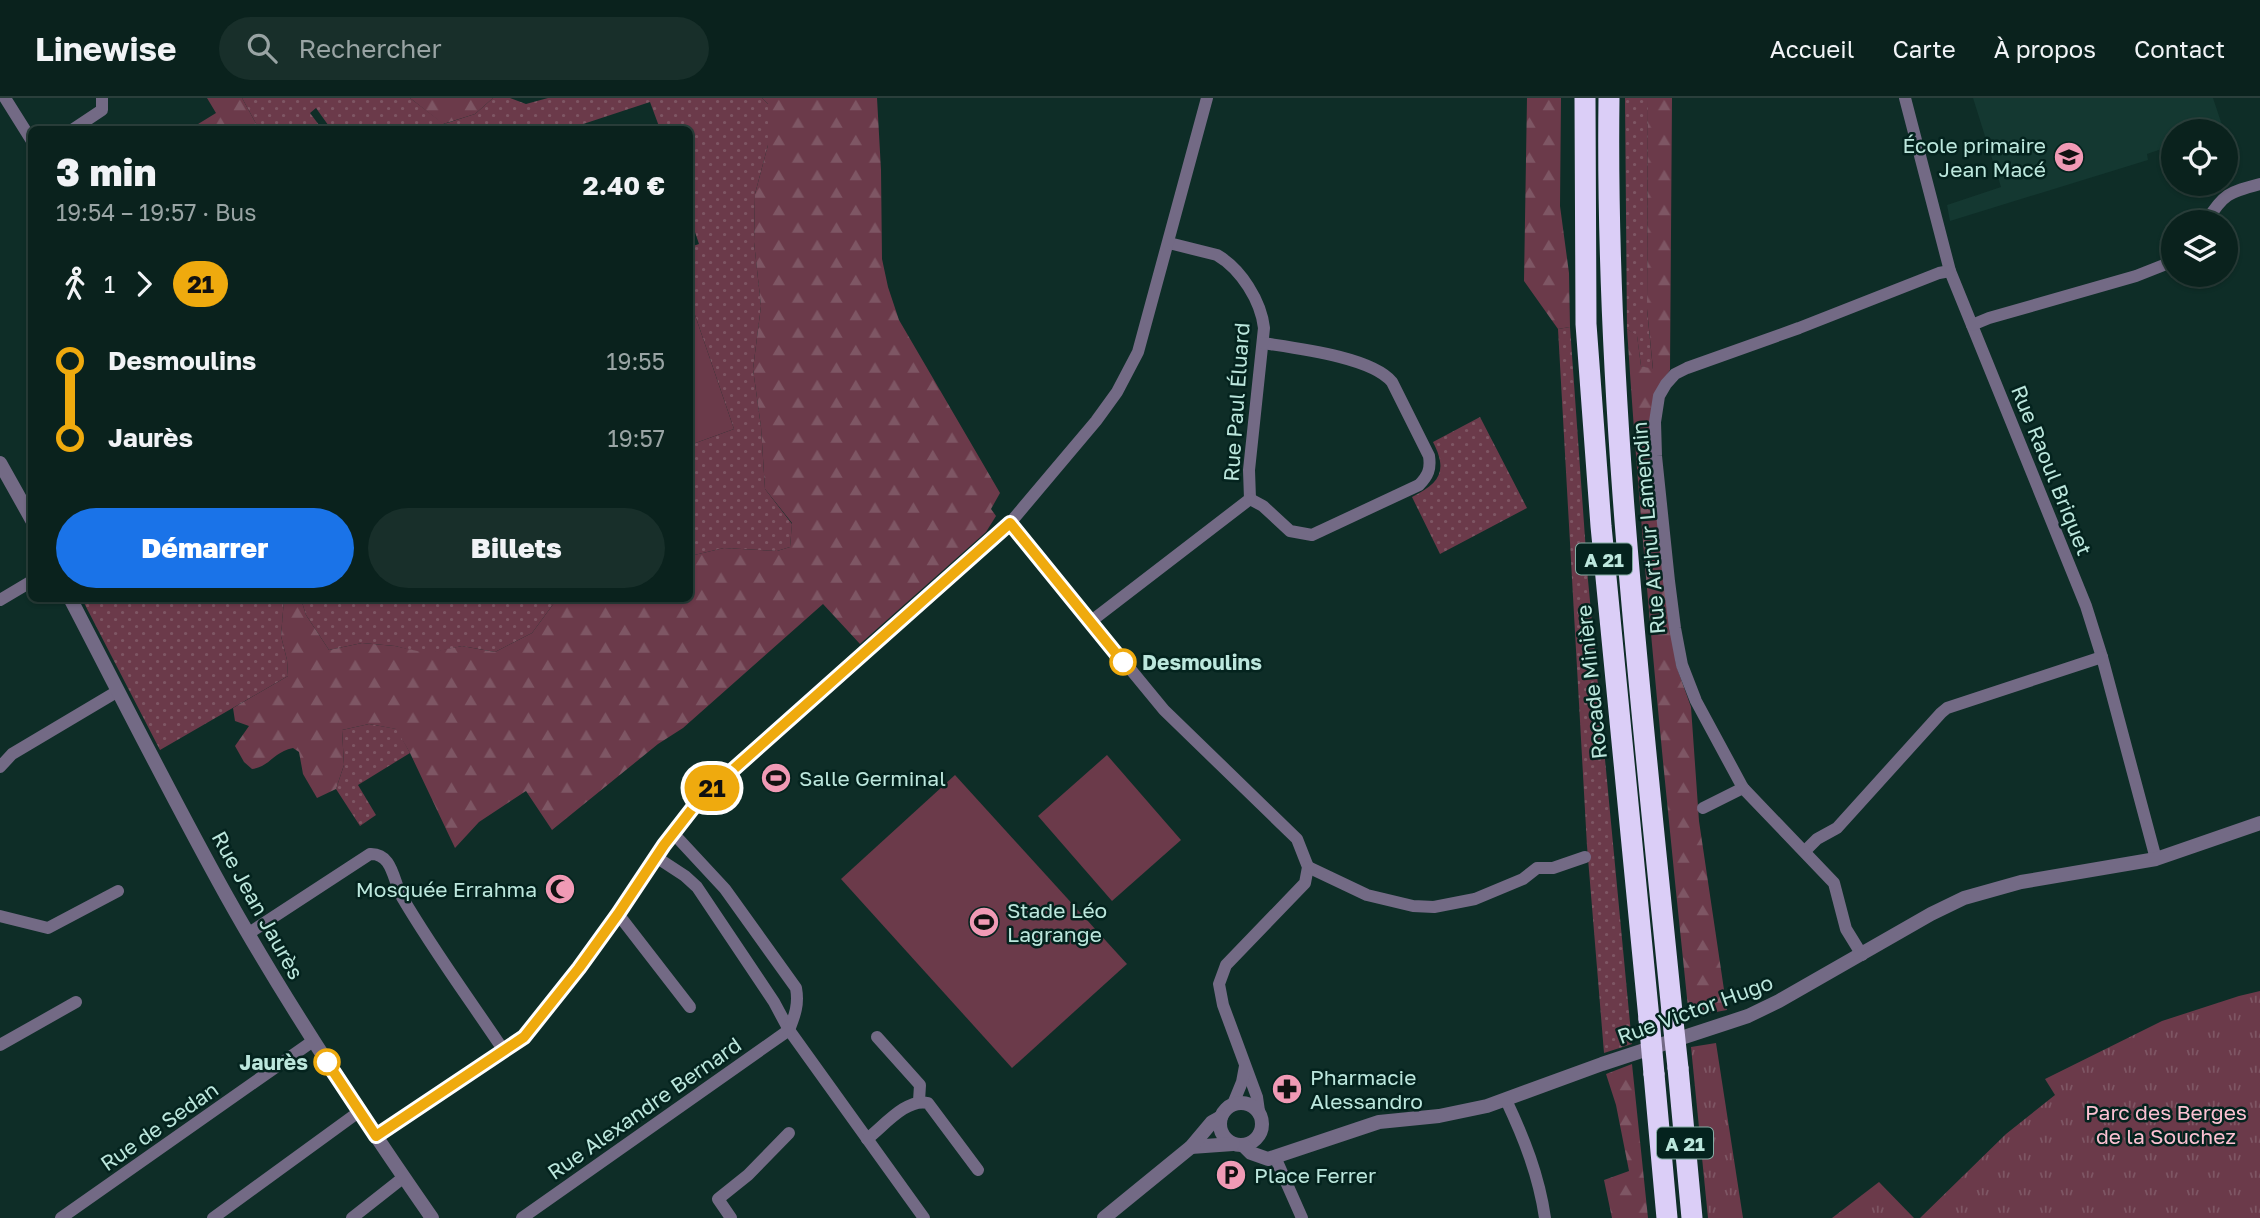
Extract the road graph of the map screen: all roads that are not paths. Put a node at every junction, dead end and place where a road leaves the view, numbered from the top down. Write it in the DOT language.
graph roads {
  1 [pos="5,98"];
  2 [pos="103,98"];
  3 [pos="1208,98"];
  4 [pos="1585,98"];
  5 [pos="1609,98"];
  6 [pos="1905,98"];
  7 [pos="78,126"];
  8 [pos="28,135"];
  9 [pos="2260,184"];
  10 [pos="2213,210"];
  11 [pos="1169,243"];
  12 [pos="2161,266"];
  13 [pos="1950,271"];
  14 [pos="1972,326"];
  15 [pos="1263,342"];
  16 [pos="0,463"];
  17 [pos="1250,499"];
  18 [pos="28,513"];
  19 [pos="1010,523"];
  20 [pos="28,583"];
  21 [pos="0,600"];
  22 [pos="72,602"];
  23 [pos="1090,622"];
  24 [pos="2102,657"];
  25 [pos="118,691"];
  26 [pos="0,767"];
  27 [pos="1743,788"];
  28 [pos="1703,808"];
  29 [pos="2260,823"];
  30 [pos="673,834"];
  31 [pos="1805,851"];
  32 [pos="656,857"];
  33 [pos="1585,857"];
  34 [pos="2155,859"];
  35 [pos="1308,867"];
  36 [pos="118,891"];
  37 [pos="618,914"];
  38 [pos="0,916"];
  39 [pos="249,933"];
  40 [pos="1862,955"];
  41 [pos="76,1002"];
  42 [pos="690,1007"];
  43 [pos="789,1030"];
  44 [pos="877,1037"];
  45 [pos="313,1041"];
  46 [pos="0,1045"];
  47 [pos="504,1051"];
  48 [pos="1245,1066"];
  49 [pos="1506,1100"];
  50 [pos="919,1101"];
  51 [pos="1233,1104"];
  52 [pos="360,1111"];
  53 [pos="1259,1111"];
  54 [pos="1221,1117"];
  55 [pos="1261,1131"];
  56 [pos="789,1133"];
  57 [pos="376,1136"];
  58 [pos="867,1139"];
  59 [pos="1238,1144"];
  60 [pos="1191,1147"];
  61 [pos="1275,1157"];
  62 [pos="978,1170"];
  63 [pos="404,1177"];
  64 [pos="61,1218"];
  65 [pos="213,1218"];
  66 [pos="352,1218"];
  67 [pos="431,1218"];
  68 [pos="522,1218"];
  69 [pos="731,1218"];
  70 [pos="924,1218"];
  71 [pos="1104,1218"];
  72 [pos="1302,1218"];
  73 [pos="1545,1218"];
  74 [pos="1667,1218"];
  75 [pos="1692,1218"];
  1 -- 8 [label="street"];
  2 -- 7 [label="street"];
  3 -- 11 [label="street"];
  4 -- 74 [label="highway, Rocade Minière / A 21, bridge"];
  5 -- 75 [label="highway, A 21, bridge"];
  6 -- 13 [label="street, Rue Raoul Briquet"];
  9 -- 10 [label="street"];
  11 -- 15 [label="street, Rue Paul Éluard"];
  11 -- 19 [label="street"];
  12 -- 14 [label="street"];
  13 -- 14 [label="street, Rue Raoul Briquet"];
  13 -- 27 [label="street, Rue Arthur Lamendin"];
  14 -- 24 [label="street, Rue Raoul Briquet"];
  15 -- 17 [label="street, Rue Paul Éluard"];
  15 -- 17 [label="street"];
  16 -- 18 [label="street"];
  17 -- 23 [label="street, Rue Paul Éluard"];
  19 -- 23 [label="street"];
  19 -- 30 [label="street"];
  20 -- 21 [label="street"];
  22 -- 25 [label="street, Rue Jean Jaurès"];
  23 -- 35 [label="street"];
  24 -- 31 [label="street"];
  24 -- 34 [label="street, Rue Raoul Briquet"];
  25 -- 26 [label="street"];
  25 -- 39 [label="street, Rue Jean Jaurès"];
  27 -- 28 [label="street"];
  27 -- 31 [label="street, Rue Arthur Lamendin"];
  29 -- 34 [label="street, Rue Victor Hugo"];
  30 -- 32 [label="street"];
  30 -- 43 [label="street"];
  31 -- 40 [label="street, Rue Arthur Lamendin"];
  32 -- 37 [label="street"];
  32 -- 43 [label="street"];
  33 -- 35 [label="street"];
  34 -- 40 [label="street, Rue Victor Hugo"];
  35 -- 48 [label="street"];
  36 -- 38 [label="street"];
  37 -- 42 [label="street"];
  37 -- 47 [label="street"];
  39 -- 45 [label="street, Rue Jean Jaurès"];
  39 -- 47 [label="street"];
  40 -- 49 [label="street, Rue Victor Hugo"];
  41 -- 46 [label="street"];
  43 -- 58 [label="street"];
  43 -- 68 [label="street, Rue Alexandre Bernard"];
  44 -- 50 [label="street"];
  45 -- 52 [label="street, Rue Jean Jaurès"];
  45 -- 64 [label="street, Rue de Sedan"];
  47 -- 57 [label="street"];
  48 -- 51 [label="street"];
  48 -- 53 [label="street"];
  49 -- 61 [label="street, Rue Victor Hugo"];
  49 -- 73 [label="street"];
  50 -- 58 [label="street"];
  50 -- 62 [label="street"];
  51 -- 53 [label="street"];
  51 -- 54 [label="street"];
  52 -- 57 [label="street, Rue Jean Jaurès"];
  52 -- 65 [label="street"];
  53 -- 55 [label="street"];
  54 -- 59 [label="street"];
  54 -- 60 [label="street"];
  55 -- 59 [label="street"];
  55 -- 61 [label="street"];
  56 -- 69 [label="street"];
  57 -- 63 [label="street, Rue Jean Jaurès"];
  58 -- 70 [label="street"];
  59 -- 60 [label="street"];
  59 -- 61 [label="street"];
  60 -- 71 [label="street"];
  61 -- 72 [label="street"];
  63 -- 66 [label="street"];
  63 -- 67 [label="street, Rue Jean Jaurès"];
}
